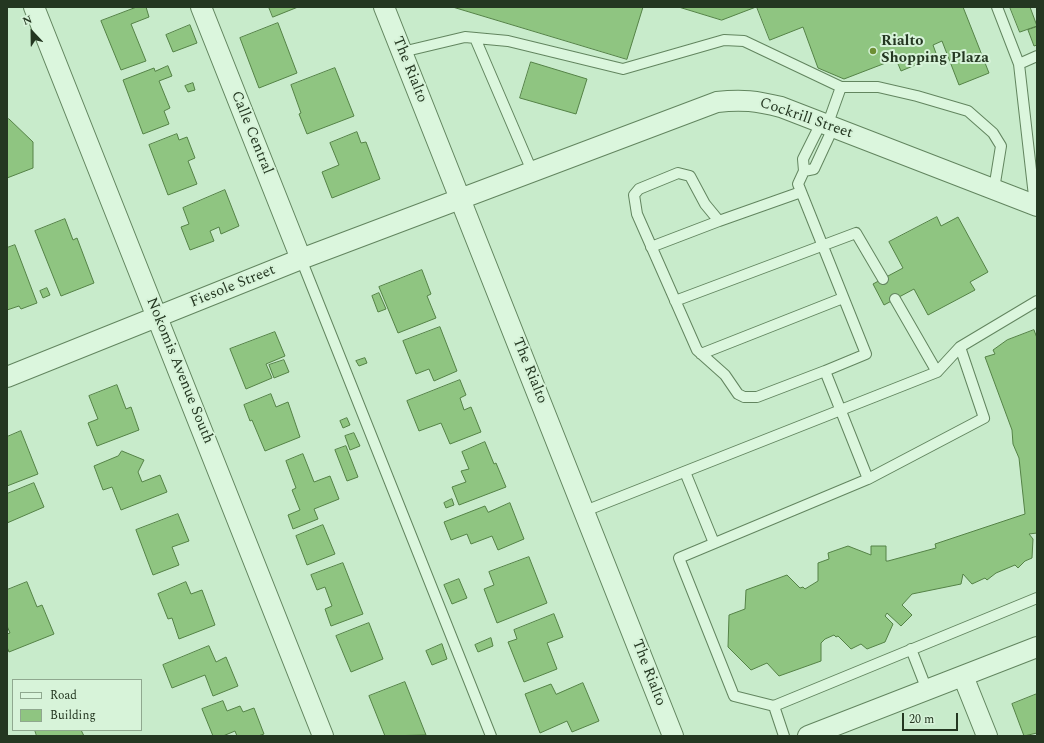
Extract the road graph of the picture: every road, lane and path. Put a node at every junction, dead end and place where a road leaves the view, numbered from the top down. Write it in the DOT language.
graph roads {
  1 [pos="34,7"];
  2 [pos="201,7"];
  3 [pos="384,7"];
  4 [pos="997,7"];
  5 [pos="475,38"];
  6 [pos="402,52"];
  7 [pos="1037,56"];
  8 [pos="1019,64"];
  9 [pos="841,87"];
  10 [pos="827,126"];
  11 [pos="532,171"];
  12 [pos="994,189"];
  13 [pos="801,192"];
  14 [pos="460,198"];
  15 [pos="1036,205"];
  16 [pos="719,221"];
  17 [pos="827,243"];
  18 [pos="651,247"];
  19 [pos="301,259"];
  20 [pos="883,279"];
  21 [pos="843,298"];
  22 [pos="895,299"];
  23 [pos="675,301"];
  24 [pos="1037,301"];
  25 [pos="157,318"];
  26 [pos="960,347"];
  27 [pos="701,354"];
  28 [pos="825,371"];
  29 [pos="938,372"];
  30 [pos="7,377"];
  31 [pos="841,411"];
  32 [pos="685,472"];
  33 [pos="868,479"];
  34 [pos="585,511"];
  35 [pos="714,543"];
  36 [pos="1037,598"];
  37 [pos="1037,647"];
  38 [pos="911,649"];
  39 [pos="963,676"];
  40 [pos="927,690"];
  41 [pos="774,706"];
  42 [pos="323,736"];
  43 [pos="491,736"];
  44 [pos="673,736"];
  45 [pos="784,736"];
  46 [pos="808,736"];
  47 [pos="987,736"];
  1 -- 25 [label="street, Nokomis Avenue South"];
  2 -- 19 [label="street, Calle Central"];
  3 -- 6 [label="street, The Rialto"];
  4 -- 8 [label="lane"];
  5 -- 6 [label="lane"];
  5 -- 9 [label="lane"];
  5 -- 11 [label="lane"];
  6 -- 14 [label="street, The Rialto"];
  7 -- 8 [label="lane"];
  8 -- 15 [label="lane"];
  9 -- 10 [label="lane"];
  9 -- 12 [label="lane"];
  10 -- 11 [label="street, Cockrill Street"];
  10 -- 12 [label="street, Cockrill Street"];
  10 -- 13 [label="lane"];
  11 -- 14 [label="street, Cockrill Street"];
  12 -- 15 [label="street, Cockrill Street"];
  13 -- 16 [label="lane"];
  13 -- 17 [label="lane"];
  14 -- 19 [label="street, Fiesole Street"];
  14 -- 34 [label="street, The Rialto"];
  16 -- 18 [label="lane"];
  16 -- 18 [label="lane"];
  17 -- 20 [label="lane"];
  17 -- 21 [label="lane"];
  17 -- 23 [label="lane"];
  18 -- 23 [label="lane"];
  19 -- 25 [label="street, Fiesole Street"];
  19 -- 43 [label="lane"];
  21 -- 27 [label="lane"];
  21 -- 28 [label="lane"];
  22 -- 29 [label="lane"];
  23 -- 27 [label="lane"];
  24 -- 26 [label="lane"];
  25 -- 30 [label="street, Fiesole Street"];
  25 -- 42 [label="street, Nokomis Avenue South"];
  26 -- 29 [label="lane"];
  26 -- 33 [label="lane"];
  27 -- 28 [label="lane"];
  28 -- 31 [label="lane"];
  29 -- 31 [label="lane"];
  31 -- 32 [label="lane"];
  31 -- 33 [label="lane"];
  32 -- 34 [label="lane"];
  32 -- 35 [label="lane"];
  33 -- 35 [label="lane"];
  34 -- 44 [label="street, The Rialto"];
  35 -- 41 [label="lane"];
  36 -- 38 [label="lane"];
  37 -- 39 [label="street"];
  38 -- 40 [label="lane"];
  38 -- 41 [label="lane"];
  39 -- 40 [label="street"];
  39 -- 47 [label="street"];
  40 -- 46 [label="street"];
  41 -- 45 [label="lane"];
}
